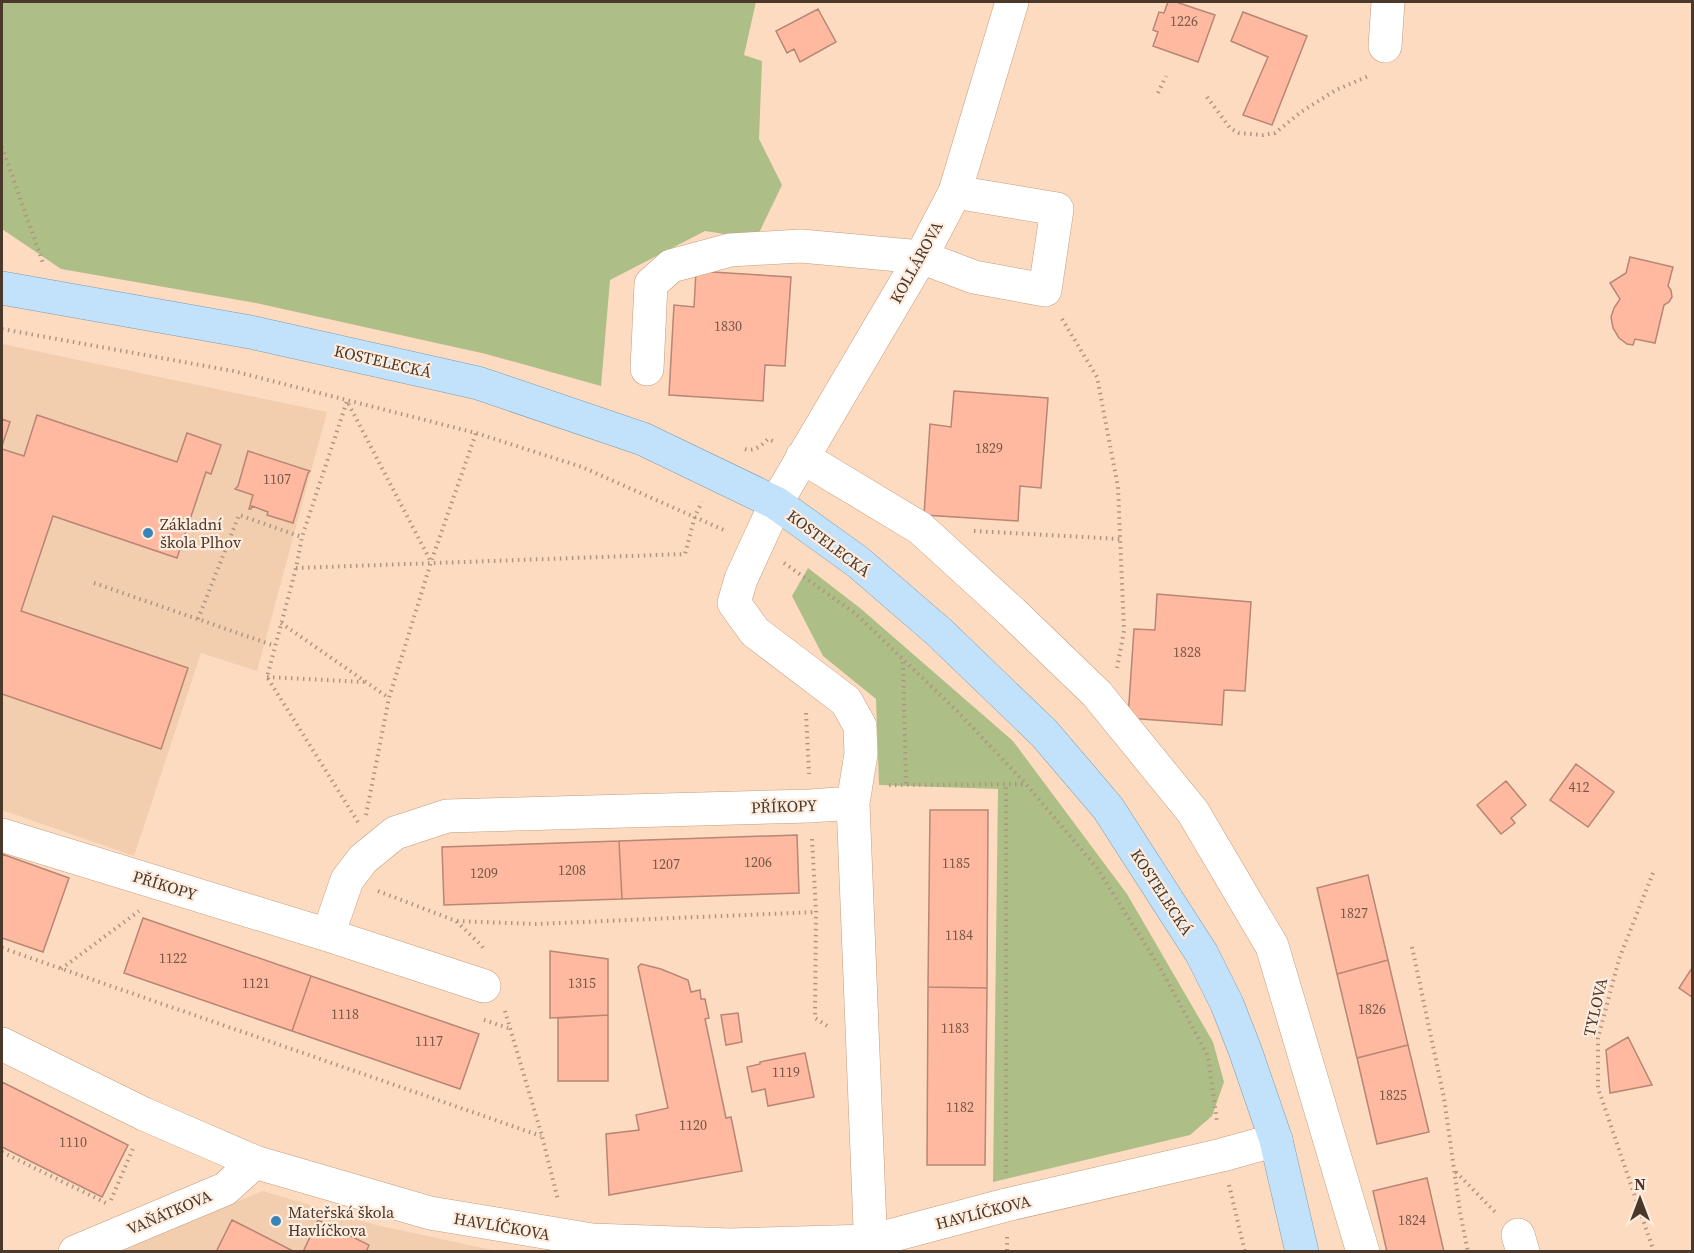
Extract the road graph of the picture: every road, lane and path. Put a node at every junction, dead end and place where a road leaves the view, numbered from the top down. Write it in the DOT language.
graph roads {
  1 [pos="1012,2"];
  2 [pos="1388,2"];
  3 [pos="1381,59"];
  4 [pos="1166,76"];
  5 [pos="1158,93"];
  6 [pos="1207,97"];
  7 [pos="2,147"];
  8 [pos="955,192"];
  9 [pos="921,257"];
  10 [pos="2,288"];
  11 [pos="1045,290"];
  12 [pos="56,297"];
  13 [pos="2,329"];
  14 [pos="647,369"];
  15 [pos="347,401"];
  16 [pos="476,433"];
  17 [pos="802,457"];
  18 [pos="716,474"];
  19 [pos="776,503"];
  20 [pos="695,516"];
  21 [pos="920,528"];
  22 [pos="735,535"];
  23 [pos="302,537"];
  24 [pos="1120,539"];
  25 [pos="778,559"];
  26 [pos="431,562"];
  27 [pos="296,568"];
  28 [pos="94,583"];
  29 [pos="198,619"];
  30 [pos="281,623"];
  31 [pos="275,646"];
  32 [pos="903,661"];
  33 [pos="804,670"];
  34 [pos="267,677"];
  35 [pos="364,682"];
  36 [pos="389,698"];
  37 [pos="1110,710"];
  38 [pos="1006,783"];
  39 [pos="1026,783"];
  40 [pos="906,784"];
  41 [pos="854,794"];
  42 [pos="810,806"];
  43 [pos="365,819"];
  44 [pos="363,830"];
  45 [pos="2,835"];
  46 [pos="1653,873"];
  47 [pos="347,880"];
  48 [pos="140,910"];
  49 [pos="816,912"];
  50 [pos="456,921"];
  51 [pos="328,935"];
  52 [pos="1413,947"];
  53 [pos="2,948"];
  54 [pos="61,969"];
  55 [pos="487,990"];
  56 [pos="509,1029"];
  57 [pos="2,1044"];
  58 [pos="862,1046"];
  59 [pos="144,1114"];
  60 [pos="1217,1124"];
  61 [pos="542,1136"];
  62 [pos="1276,1140"];
  63 [pos="2,1152"];
  64 [pos="255,1162"];
  65 [pos="1454,1170"];
  66 [pos="1228,1180"];
  67 [pos="1006,1205"];
  68 [pos="584,1243"];
  69 [pos="1521,1243"];
  70 [pos="871,1246"];
  71 [pos="75,1251"];
  72 [pos="1007,1251"];
  73 [pos="1245,1251"];
  74 [pos="1302,1251"];
  75 [pos="1363,1251"];
  76 [pos="1468,1251"];
  77 [pos="1654,1251"];
  1 -- 8 [label="street, KOLLÁROVA"];
  2 -- 3 [label="street"];
  3 -- 6 [label="path"];
  4 -- 5 [label="path"];
  7 -- 12 [label="path"];
  8 -- 9 [label="street, KOLLÁROVA"];
  8 -- 11 [label="street"];
  9 -- 11 [label="street"];
  9 -- 14 [label="street"];
  9 -- 17 [label="street, KOLLÁROVA"];
  10 -- 12 [label="main road, KOSTELECKÁ"];
  11 -- 24 [label="path"];
  12 -- 18 [label="main road, KOSTELECKÁ"];
  13 -- 15 [label="path"];
  15 -- 16 [label="path"];
  15 -- 23 [label="path"];
  15 -- 26 [label="path"];
  16 -- 20 [label="path"];
  16 -- 26 [label="path"];
  17 -- 18 [label="path"];
  17 -- 19 [label="street, KOLLÁROVA"];
  17 -- 21 [label="street"];
  18 -- 19 [label="main road, KOSTELECKÁ"];
  18 -- 20 [label="path"];
  19 -- 33 [label="street, KOLLÁROVA"];
  19 -- 62 [label="main road, KOSTELECKÁ"];
  20 -- 22 [label="path"];
  20 -- 26 [label="path"];
  21 -- 24 [label="path"];
  21 -- 37 [label="street"];
  23 -- 27 [label="path"];
  23 -- 29 [label="path"];
  24 -- 37 [label="path"];
  25 -- 32 [label="path"];
  26 -- 27 [label="path"];
  26 -- 36 [label="path"];
  27 -- 30 [label="path"];
  28 -- 29 [label="path"];
  29 -- 31 [label="path"];
  30 -- 31 [label="path"];
  30 -- 35 [label="path"];
  31 -- 34 [label="path"];
  32 -- 39 [label="path"];
  32 -- 40 [label="path"];
  33 -- 41 [label="street"];
  33 -- 42 [label="path"];
  34 -- 35 [label="path"];
  34 -- 44 [label="path"];
  35 -- 36 [label="path"];
  36 -- 43 [label="path"];
  37 -- 75 [label="street"];
  38 -- 39 [label="path"];
  38 -- 40 [label="path"];
  38 -- 67 [label="path"];
  39 -- 60 [label="path"];
  40 -- 41 [label="path"];
  41 -- 42 [label="street, PŘÍKOPY"];
  41 -- 58 [label="street"];
  42 -- 47 [label="street, PŘÍKOPY"];
  42 -- 49 [label="path"];
  45 -- 51 [label="street, PŘÍKOPY"];
  46 -- 77 [label="path, TYLOVA"];
  47 -- 50 [label="path"];
  47 -- 51 [label="street, PŘÍKOPY"];
  48 -- 54 [label="path"];
  49 -- 50 [label="path"];
  49 -- 58 [label="path"];
  50 -- 55 [label="path"];
  51 -- 55 [label="street, PŘÍKOPY"];
  52 -- 65 [label="path"];
  53 -- 54 [label="path"];
  54 -- 61 [label="path"];
  55 -- 56 [label="path"];
  55 -- 56 [label="path"];
  56 -- 61 [label="path"];
  57 -- 59 [label="street, HAVLÍČKOVA"];
  58 -- 70 [label="street"];
  59 -- 63 [label="path"];
  59 -- 64 [label="street, HAVLÍČKOVA"];
  61 -- 68 [label="path"];
  62 -- 67 [label="street, HAVLÍČKOVA"];
  62 -- 74 [label="main road, KOSTELECKÁ"];
  64 -- 68 [label="street, HAVLÍČKOVA"];
  64 -- 71 [label="street, VAŇÁTKOVA"];
  65 -- 69 [label="path"];
  65 -- 76 [label="path"];
  66 -- 73 [label="path"];
  67 -- 70 [label="street, HAVLÍČKOVA"];
  67 -- 72 [label="path"];
  68 -- 70 [label="street, HAVLÍČKOVA"];
}
